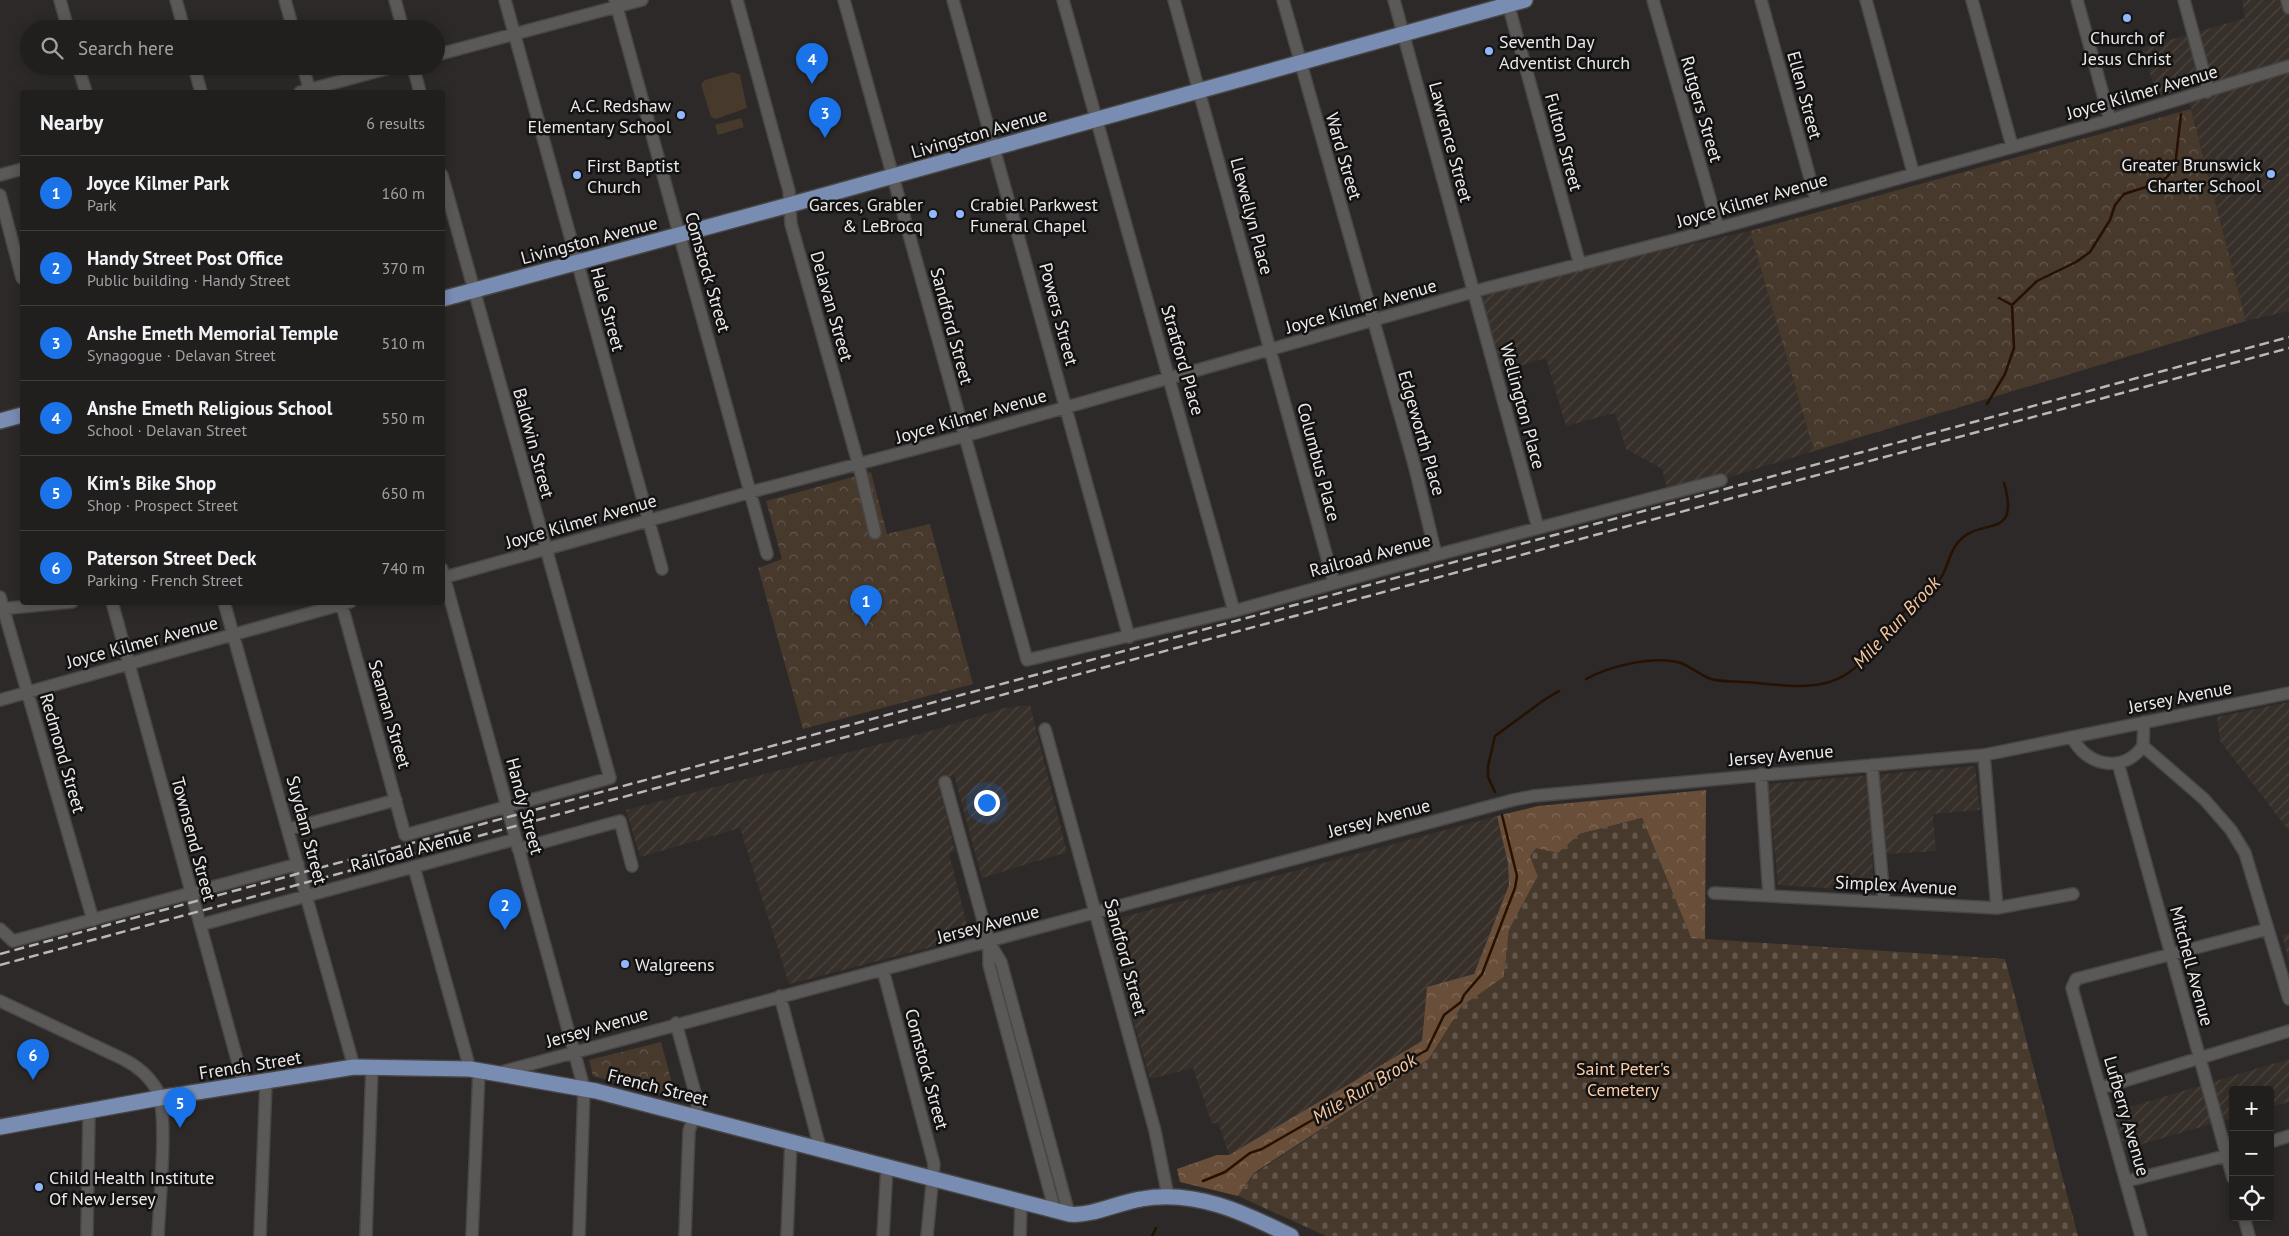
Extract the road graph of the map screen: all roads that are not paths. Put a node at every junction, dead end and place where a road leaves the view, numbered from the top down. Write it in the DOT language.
graph roads {
  1 [pos="60,0"];
  2 [pos="176,0"];
  3 [pos="285,0"];
  4 [pos="395,0"];
  5 [pos="505,0"];
  6 [pos="642,0"];
  7 [pos="737,0"];
  8 [pos="844,0"];
  9 [pos="953,0"];
  10 [pos="1063,0"];
  11 [pos="1174,0"];
  12 [pos="1283,0"];
  13 [pos="1394,0"];
  14 [pos="1526,0"];
  15 [pos="1653,0"];
  16 [pos="1761,0"];
  17 [pos="1866,0"];
  18 [pos="1972,0"];
  19 [pos="2077,0"];
  20 [pos="2184,0"];
  21 [pos="2287,0"];
  22 [pos="1508,2"];
  23 [pos="616,4"];
  24 [pos="2289,8"];
  25 [pos="66,20"];
  26 [pos="182,20"];
  27 [pos="291,20"];
  28 [pos="400,20"];
  29 [pos="514,34"];
  30 [pos="1403,34"];
  31 [pos="445,53"];
  32 [pos="1300,63"];
  33 [pos="2289,66"];
  34 [pos="81,75"];
  35 [pos="196,75"];
  36 [pos="304,75"];
  37 [pos="366,75"];
  38 [pos="415,75"];
  39 [pos="85,90"];
  40 [pos="200,90"];
  41 [pos="306,90"];
  42 [pos="313,90"];
  43 [pos="419,90"];
  44 [pos="1200,91"];
  45 [pos="2207,92"];
  46 [pos="1096,120"];
  47 [pos="2110,120"];
  48 [pos="2012,146"];
  49 [pos="995,148"];
  50 [pos="20,170"];
  51 [pos="1913,172"];
  52 [pos="0,175"];
  53 [pos="893,176"];
  54 [pos="445,186"];
  55 [pos="0,195"];
  56 [pos="1816,200"];
  57 [pos="789,205"];
  58 [pos="1718,227"];
  59 [pos="679,235"];
  60 [pos="577,263"];
  61 [pos="1580,265"];
  62 [pos="20,270"];
  63 [pos="474,290"];
  64 [pos="1473,293"];
  65 [pos="445,298"];
  66 [pos="1372,322"];
  67 [pos="1270,350"];
  68 [pos="1170,378"];
  69 [pos="1066,407"];
  70 [pos="20,416"];
  71 [pos="0,421"];
  72 [pos="965,436"];
  73 [pos="859,466"];
  74 [pos="1721,480"];
  75 [pos="751,492"];
  76 [pos="648,520"];
  77 [pos="1538,528"];
  78 [pos="874,533"];
  79 [pos="545,549"];
  80 [pos="768,554"];
  81 [pos="1436,555"];
  82 [pos="662,568"];
  83 [pos="445,574"];
  84 [pos="445,582"];
  85 [pos="1334,583"];
  86 [pos="20,604"];
  87 [pos="1,605"];
  88 [pos="113,605"];
  89 [pos="225,605"];
  90 [pos="337,605"];
  91 [pos="345,605"];
  92 [pos="1234,611"];
  93 [pos="234,635"];
  94 [pos="1129,637"];
  95 [pos="1027,660"];
  96 [pos="128,663"];
  97 [pos="27,692"];
  98 [pos="2289,693"];
  99 [pos="0,700"];
  100 [pos="2144,722"];
  101 [pos="1045,729"];
  102 [pos="2072,737"];
  103 [pos="2143,746"];
  104 [pos="1984,755"];
  105 [pos="2118,763"];
  106 [pos="1872,765"];
  107 [pos="1761,774"];
  108 [pos="610,778"];
  109 [pos="946,782"];
  110 [pos="396,800"];
  111 [pos="508,808"];
  112 [pos="289,829"];
  113 [pos="405,835"];
  114 [pos="517,844"];
  115 [pos="298,864"];
  116 [pos="632,866"];
  117 [pos="414,867"];
  118 [pos="1714,893"];
  119 [pos="191,894"];
  120 [pos="2074,894"];
  121 [pos="307,896"];
  122 [pos="1769,896"];
  123 [pos="1884,901"];
  124 [pos="1997,908"];
  125 [pos="1096,912"];
  126 [pos="93,920"];
  127 [pos="200,925"];
  128 [pos="0,929"];
  129 [pos="2268,929"];
  130 [pos="989,942"];
  131 [pos="2171,955"];
  132 [pos="883,970"];
  133 [pos="780,996"];
  134 [pos="2289,999"];
  135 [pos="0,1001"];
  136 [pos="676,1023"];
  137 [pos="2289,1031"];
  138 [pos="575,1052"];
  139 [pos="2200,1058"];
  140 [pos="1029,1063"];
  141 [pos="372,1066"];
  142 [pos="1017,1067"];
  143 [pos="354,1068"];
  144 [pos="474,1070"];
  145 [pos="497,1073"];
  146 [pos="266,1081"];
  147 [pos="244,1084"];
  148 [pos="584,1088"];
  149 [pos="2101,1088"];
  150 [pos="159,1098"];
  151 [pos="89,1112"];
  152 [pos="695,1116"];
  153 [pos="0,1118"];
  154 [pos="22,1124"];
  155 [pos="0,1127"];
  156 [pos="2289,1136"];
  157 [pos="791,1140"];
  158 [pos="2274,1141"];
  159 [pos="820,1148"];
  160 [pos="2229,1152"];
  161 [pos="2229,1155"];
  162 [pos="887,1166"];
  163 [pos="932,1178"];
  164 [pos="2127,1181"];
  165 [pos="1168,1196"];
  166 [pos="1021,1202"];
  167 [pos="1062,1212"];
  168 [pos="2245,1221"];
  169 [pos="87,1234"];
  170 [pos="158,1236"];
  171 [pos="260,1236"];
  172 [pos="366,1236"];
  173 [pos="472,1236"];
  174 [pos="579,1236"];
  175 [pos="685,1236"];
  176 [pos="787,1236"];
  177 [pos="883,1236"];
  178 [pos="927,1236"];
  179 [pos="1020,1236"];
  180 [pos="1292,1236"];
  181 [pos="2141,1236"];
  182 [pos="2249,1236"];
  1 -- 25 [label="street"];
  2 -- 26 [label="street"];
  3 -- 27 [label="street"];
  4 -- 28 [label="street"];
  5 -- 29 [label="street, Hale Street"];
  6 -- 23 [label="street"];
  7 -- 57 [label="street, Delavan Street"];
  8 -- 53 [label="street, Sandford Street"];
  9 -- 49 [label="street, Powers Street"];
  10 -- 46 [label="street, Stratford Place"];
  11 -- 44 [label="street, Llewellyn Place"];
  12 -- 32 [label="street, Ward Street"];
  13 -- 30 [label="street, Lawrence Street"];
  14 -- 22 [label="main road, Livingston Avenue"];
  15 -- 58 [label="street, Rutgers Street"];
  16 -- 56 [label="street, Ellen Street"];
  17 -- 51 [label="street"];
  18 -- 48 [label="street"];
  19 -- 47 [label="street"];
  20 -- 45 [label="street"];
  21 -- 24 [label="street"];
  22 -- 30 [label="main road, Livingston Avenue"];
  22 -- 61 [label="street, Fulton Street"];
  23 -- 29 [label="street"];
  23 -- 59 [label="street, Comstock Street"];
  29 -- 31 [label="street"];
  29 -- 60 [label="street, Hale Street"];
  30 -- 32 [label="main road, Livingston Avenue"];
  30 -- 64 [label="street, Lawrence Street"];
  32 -- 44 [label="main road, Livingston Avenue"];
  32 -- 66 [label="street, Ward Street"];
  33 -- 45 [label="street, Joyce Kilmer Avenue"];
  34 -- 39 [label="street"];
  35 -- 40 [label="street"];
  36 -- 41 [label="street"];
  37 -- 42 [label="street"];
  38 -- 43 [label="street"];
  44 -- 46 [label="main road, Livingston Avenue"];
  44 -- 67 [label="street, Llewellyn Place"];
  45 -- 47 [label="street, Joyce Kilmer Avenue"];
  46 -- 49 [label="main road, Livingston Avenue"];
  46 -- 68 [label="street, Stratford Place"];
  47 -- 48 [label="street, Joyce Kilmer Avenue"];
  48 -- 51 [label="street, Joyce Kilmer Avenue"];
  49 -- 53 [label="main road, Livingston Avenue"];
  49 -- 69 [label="street, Powers Street"];
  50 -- 52 [label="street"];
  51 -- 56 [label="street, Joyce Kilmer Avenue"];
  53 -- 57 [label="main road, Livingston Avenue"];
  53 -- 72 [label="street, Sandford Street"];
  54 -- 63 [label="street, Baldwin Street"];
  55 -- 62 [label="street"];
  56 -- 58 [label="street, Joyce Kilmer Avenue"];
  57 -- 59 [label="main road, Livingston Avenue"];
  57 -- 73 [label="street, Delavan Street"];
  58 -- 61 [label="street, Joyce Kilmer Avenue"];
  59 -- 60 [label="main road, Livingston Avenue"];
  59 -- 75 [label="street, Comstock Street"];
  60 -- 63 [label="main road, Livingston Avenue"];
  60 -- 76 [label="street, Hale Street"];
  61 -- 64 [label="street, Joyce Kilmer Avenue"];
  63 -- 65 [label="main road, Livingston Avenue"];
  63 -- 79 [label="street, Baldwin Street"];
  64 -- 66 [label="street, Joyce Kilmer Avenue"];
  64 -- 77 [label="street, Wellington Place"];
  66 -- 67 [label="street, Joyce Kilmer Avenue"];
  66 -- 81 [label="street, Edgeworth Place"];
  67 -- 68 [label="street, Joyce Kilmer Avenue"];
  67 -- 85 [label="street, Columbus Place"];
  68 -- 69 [label="street, Joyce Kilmer Avenue"];
  68 -- 92 [label="street, Stratford Place"];
  69 -- 72 [label="street, Joyce Kilmer Avenue"];
  69 -- 94 [label="street, Powers Street"];
  70 -- 71 [label="main road"];
  72 -- 73 [label="street, Joyce Kilmer Avenue"];
  72 -- 95 [label="street, Sandford Street"];
  73 -- 75 [label="street, Joyce Kilmer Avenue"];
  73 -- 78 [label="street, Delavan Street"];
  74 -- 77 [label="street, Railroad Avenue"];
  75 -- 76 [label="street, Joyce Kilmer Avenue"];
  75 -- 80 [label="street, Comstock Street"];
  76 -- 79 [label="street, Joyce Kilmer Avenue"];
  76 -- 82 [label="street, Hale Street"];
  77 -- 81 [label="street, Railroad Avenue"];
  79 -- 83 [label="street, Joyce Kilmer Avenue"];
  79 -- 108 [label="street, Baldwin Street"];
  81 -- 85 [label="street, Railroad Avenue"];
  84 -- 111 [label="street, Handy Street"];
  85 -- 92 [label="street, Railroad Avenue"];
  86 -- 87 [label="street"];
  87 -- 97 [label="street, Redmond Street"];
  88 -- 96 [label="street, Townsend Street"];
  89 -- 93 [label="street, Suydam Street"];
  90 -- 93 [label="street, Joyce Kilmer Avenue"];
  91 -- 110 [label="street, Seaman Street"];
  92 -- 94 [label="street, Railroad Avenue"];
  93 -- 96 [label="street, Joyce Kilmer Avenue"];
  93 -- 112 [label="street, Suydam Street"];
  94 -- 95 [label="street, Railroad Avenue"];
  96 -- 97 [label="street, Joyce Kilmer Avenue"];
  96 -- 119 [label="street, Townsend Street"];
  97 -- 99 [label="street, Joyce Kilmer Avenue"];
  97 -- 126 [label="street, Redmond Street"];
  98 -- 100 [label="street, Jersey Avenue"];
  100 -- 102 [label="street, Jersey Avenue"];
  100 -- 103 [label="street"];
  101 -- 125 [label="street, Sandford Street"];
  102 -- 104 [label="street, Jersey Avenue"];
  102 -- 105 [label="street"];
  103 -- 105 [label="street"];
  103 -- 129 [label="street"];
  104 -- 106 [label="street, Jersey Avenue"];
  104 -- 124 [label="street"];
  105 -- 131 [label="street, Mitchell Avenue"];
  106 -- 107 [label="street, Jersey Avenue"];
  106 -- 123 [label="street"];
  107 -- 122 [label="street"];
  107 -- 125 [label="street, Jersey Avenue"];
  108 -- 111 [label="street, Railroad Avenue"];
  109 -- 130 [label="street"];
  110 -- 112 [label="street"];
  110 -- 113 [label="street, Seaman Street"];
  111 -- 113 [label="street, Railroad Avenue"];
  111 -- 114 [label="street, Handy Street"];
  112 -- 115 [label="street, Suydam Street"];
  114 -- 116 [label="street, Railroad Avenue"];
  114 -- 117 [label="street, Railroad Avenue"];
  114 -- 138 [label="street, Handy Street"];
  115 -- 119 [label="street"];
  115 -- 121 [label="street, Suydam Street"];
  117 -- 121 [label="street, Railroad Avenue"];
  117 -- 144 [label="street"];
  118 -- 122 [label="street, Simplex Avenue"];
  119 -- 126 [label="street"];
  119 -- 127 [label="street, Townsend Street"];
  120 -- 124 [label="street, Simplex Avenue"];
  121 -- 127 [label="street, Railroad Avenue"];
  121 -- 143 [label="street, Suydam Street"];
  122 -- 123 [label="street, Simplex Avenue"];
  123 -- 124 [label="street, Simplex Avenue"];
  125 -- 130 [label="street, Jersey Avenue"];
  125 -- 165 [label="street, Sandford Street"];
  126 -- 128 [label="street"];
  127 -- 147 [label="street, Townsend Street"];
  129 -- 131 [label="street"];
  129 -- 134 [label="street"];
  130 -- 132 [label="street, Jersey Avenue"];
  130 -- 140 [label="street"];
  130 -- 142 [label="street"];
  131 -- 139 [label="street, Mitchell Avenue"];
  131 -- 149 [label="street, Lufberry Avenue"];
  132 -- 133 [label="street, Jersey Avenue"];
  132 -- 163 [label="street, Comstock Street"];
  133 -- 136 [label="street, Jersey Avenue"];
  133 -- 159 [label="street"];
  135 -- 150 [label="street"];
  136 -- 138 [label="street, Jersey Avenue"];
  136 -- 152 [label="street"];
  137 -- 139 [label="street"];
  138 -- 145 [label="street, Jersey Avenue"];
  138 -- 148 [label="street, Handy Street"];
  139 -- 149 [label="street"];
  139 -- 160 [label="street, Mitchell Avenue"];
  140 -- 142 [label="street"];
  140 -- 167 [label="street"];
  141 -- 143 [label="main road, French Street"];
  141 -- 144 [label="main road, French Street"];
  141 -- 172 [label="street"];
  142 -- 167 [label="street"];
  143 -- 146 [label="main road, French Street"];
  144 -- 145 [label="main road, French Street"];
  144 -- 173 [label="street"];
  145 -- 148 [label="main road, French Street"];
  146 -- 147 [label="main road, French Street"];
  146 -- 171 [label="street"];
  147 -- 150 [label="main road, French Street"];
  148 -- 152 [label="main road, French Street"];
  148 -- 174 [label="street, Handy Street"];
  149 -- 164 [label="street, Lufberry Avenue"];
  150 -- 151 [label="main road, French Street"];
  150 -- 170 [label="street"];
  151 -- 154 [label="main road, French Street"];
  151 -- 169 [label="street"];
  152 -- 157 [label="main road, French Street"];
  152 -- 175 [label="street"];
  153 -- 154 [label="street"];
  154 -- 155 [label="main road, French Street"];
  156 -- 158 [label="street"];
  157 -- 159 [label="main road, French Street"];
  157 -- 176 [label="street"];
  159 -- 162 [label="main road, French Street"];
  161 -- 164 [label="street"];
  162 -- 163 [label="main road, French Street"];
  162 -- 177 [label="street"];
  163 -- 166 [label="main road, French Street"];
  163 -- 178 [label="street, Comstock Street"];
  164 -- 181 [label="street, Lufberry Avenue"];
  165 -- 167 [label="main road, French Street"];
  165 -- 180 [label="main road, French Street"];
  166 -- 167 [label="main road, French Street"];
  166 -- 179 [label="street"];
  168 -- 182 [label="street"];
}
